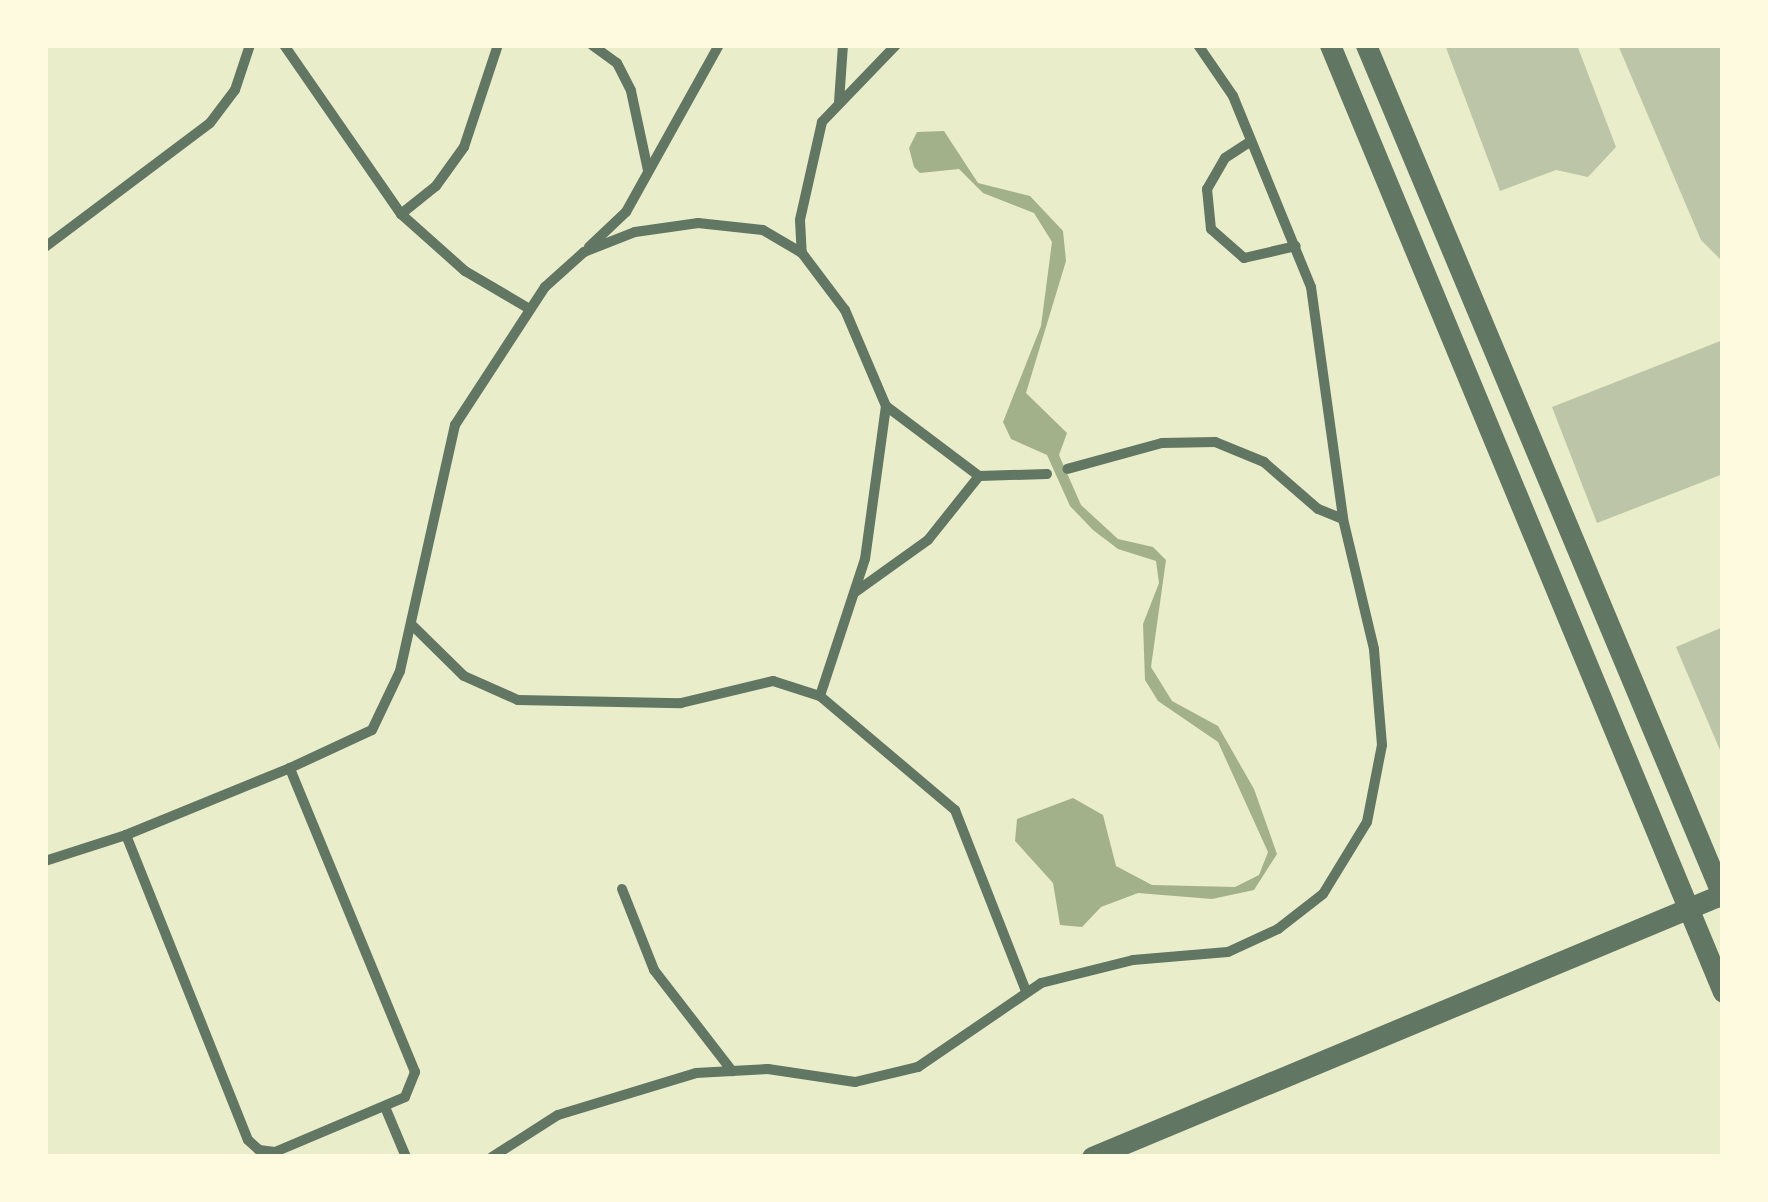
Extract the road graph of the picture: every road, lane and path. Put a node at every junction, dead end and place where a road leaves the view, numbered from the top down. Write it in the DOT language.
graph roads {
  1 [pos="250,45"];
  2 [pos="284,45"];
  3 [pos="498,45"];
  4 [pos="719,45"];
  5 [pos="843,45"];
  6 [pos="896,45"];
  7 [pos="1198,45"];
  8 [pos="1330,45"];
  9 [pos="1366,45"];
  10 [pos="600,46"];
  11 [pos="838,103"];
  12 [pos="1248,143"];
  13 [pos="648,170"];
  14 [pos="401,214"];
  15 [pos="1296,246"];
  16 [pos="45,247"];
  17 [pos="584,252"];
  18 [pos="802,253"];
  19 [pos="528,308"];
  20 [pos="886,406"];
  21 [pos="1067,469"];
  22 [pos="1047,474"];
  23 [pos="979,476"];
  24 [pos="1343,519"];
  25 [pos="854,593"];
  26 [pos="411,624"];
  27 [pos="820,696"];
  28 [pos="290,768"];
  29 [pos="126,836"];
  30 [pos="45,860"];
  31 [pos="622,889"];
  32 [pos="1723,896"];
  33 [pos="1689,909"];
  34 [pos="1026,991"];
  35 [pos="1723,992"];
  36 [pos="732,1071"];
  37 [pos="385,1107"];
  38 [pos="297,1151"];
  39 [pos="406,1157"];
  40 [pos="492,1157"];
  41 [pos="1092,1157"];
  1 -- 16 [label="street"];
  2 -- 14 [label="street"];
  3 -- 14 [label="street"];
  4 -- 13 [label="street"];
  5 -- 11 [label="street"];
  6 -- 11 [label="street"];
  7 -- 12 [label="street"];
  8 -- 33 [label="street"];
  9 -- 32 [label="street"];
  10 -- 13 [label="street"];
  11 -- 18 [label="street"];
  12 -- 15 [label="street"];
  12 -- 15 [label="street"];
  13 -- 17 [label="street"];
  14 -- 19 [label="street"];
  15 -- 24 [label="street"];
  17 -- 18 [label="street"];
  17 -- 19 [label="street"];
  18 -- 20 [label="street"];
  19 -- 26 [label="street"];
  20 -- 23 [label="street"];
  20 -- 25 [label="street"];
  21 -- 24 [label="street"];
  22 -- 23 [label="street"];
  23 -- 25 [label="street"];
  24 -- 34 [label="street"];
  25 -- 27 [label="street"];
  26 -- 27 [label="street"];
  26 -- 28 [label="street"];
  27 -- 34 [label="street"];
  28 -- 29 [label="street"];
  28 -- 37 [label="street"];
  29 -- 30 [label="street"];
  29 -- 38 [label="street"];
  31 -- 36 [label="street"];
  32 -- 33 [label="street"];
  33 -- 35 [label="street"];
  33 -- 41 [label="street"];
  34 -- 36 [label="street"];
  36 -- 40 [label="street"];
  37 -- 38 [label="street"];
  37 -- 39 [label="street"];
}
